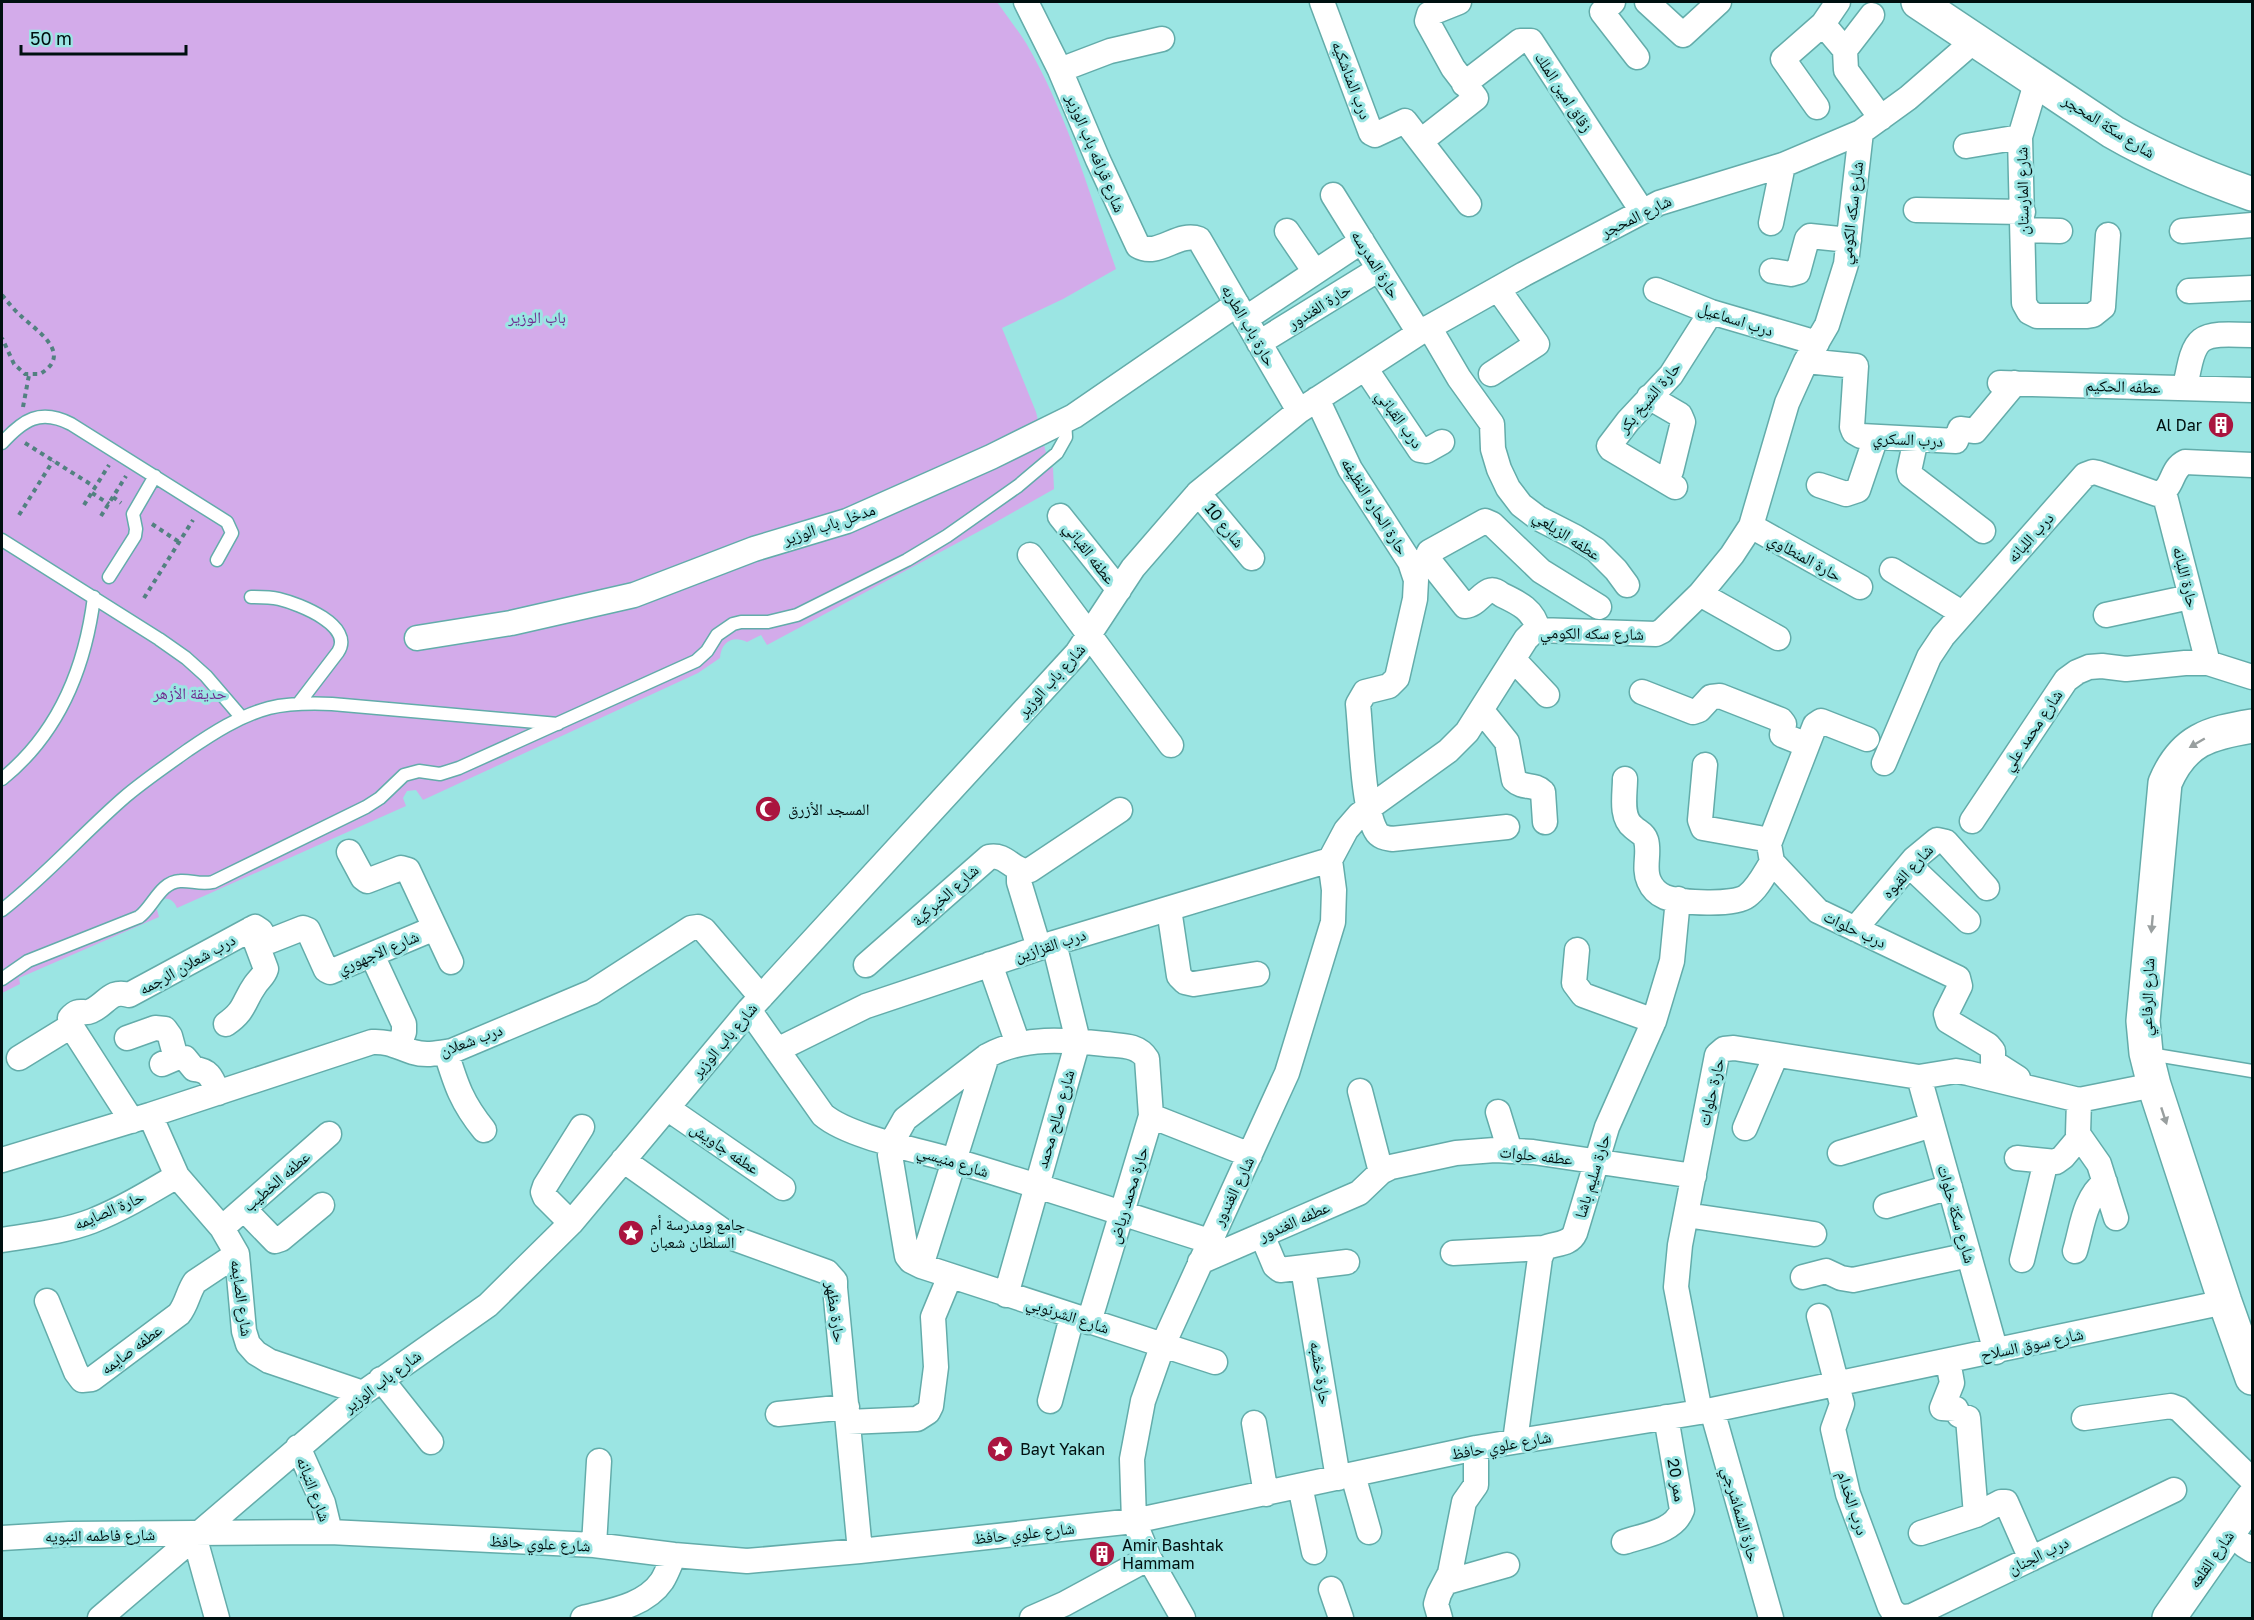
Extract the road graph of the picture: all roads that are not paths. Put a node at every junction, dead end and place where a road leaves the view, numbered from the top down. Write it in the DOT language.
graph roads {
  1 [pos="1026,2"];
  2 [pos="1322,2"];
  3 [pos="1613,2"];
  4 [pos="1647,2"];
  5 [pos="1719,2"];
  6 [pos="1838,2"];
  7 [pos="1918,2"];
  8 [pos="1449,3"];
  9 [pos="1872,15"];
  10 [pos="1823,24"];
  11 [pos="1162,39"];
  12 [pos="1976,39"];
  13 [pos="1845,50"];
  14 [pos="1637,57"];
  15 [pos="1060,70"];
  16 [pos="2037,80"];
  17 [pos="1464,84"];
  18 [pos="1816,107"];
  19 [pos="1871,125"];
  20 [pos="2020,137"];
  21 [pos="1421,141"];
  22 [pos="1965,146"];
  23 [pos="1783,165"];
  24 [pos="2253,194"];
  25 [pos="1333,195"];
  26 [pos="1469,204"];
  27 [pos="1916,210"];
  28 [pos="1642,211"];
  29 [pos="2023,221"];
  30 [pos="1771,223"];
  31 [pos="2253,225"];
  32 [pos="1287,231"];
  33 [pos="2061,231"];
  34 [pos="2182,231"];
  35 [pos="2108,235"];
  36 [pos="1199,239"];
  37 [pos="1849,240"];
  38 [pos="1362,241"];
  39 [pos="1379,269"];
  40 [pos="1772,271"];
  41 [pos="1315,272"];
  42 [pos="2253,288"];
  43 [pos="1498,289"];
  44 [pos="1656,290"];
  45 [pos="2189,291"];
  46 [pos="1241,312"];
  47 [pos="1711,312"];
  48 [pos="1424,330"];
  49 [pos="2253,335"];
  50 [pos="1259,343"];
  51 [pos="1812,352"];
  52 [pos="1365,368"];
  53 [pos="1491,374"];
  54 [pos="2005,383"];
  55 [pos="2185,388"];
  56 [pos="2253,390"];
  57 [pos="1649,397"];
  58 [pos="1308,405"];
  59 [pos="1065,420"];
  60 [pos="1876,437"];
  61 [pos="6,438"];
  62 [pos="1916,439"];
  63 [pos="1442,442"];
  64 [pos="2253,465"];
  65 [pos="155,476"];
  66 [pos="1819,485"];
  67 [pos="2164,492"];
  68 [pos="1198,493"];
  69 [pos="1060,516"];
  70 [pos="1751,526"];
  71 [pos="1983,531"];
  72 [pos="2,540"];
  73 [pos="1030,555"];
  74 [pos="1252,558"];
  75 [pos="217,560"];
  76 [pos="1892,570"];
  77 [pos="109,577"];
  78 [pos="1627,585"];
  79 [pos="1860,588"];
  80 [pos="1119,590"];
  81 [pos="1700,594"];
  82 [pos="94,597"];
  83 [pos="251,597"];
  84 [pos="2190,597"];
  85 [pos="1599,608"];
  86 [pos="1962,613"];
  87 [pos="2106,615"];
  88 [pos="1538,630"];
  89 [pos="1090,636"];
  90 [pos="417,638"];
  91 [pos="1778,638"];
  92 [pos="1514,660"];
  93 [pos="2208,663"];
  94 [pos="2253,676"];
  95 [pos="1642,692"];
  96 [pos="1547,695"];
  97 [pos="299,703"];
  98 [pos="1482,711"];
  99 [pos="242,717"];
  100 [pos="559,724"];
  101 [pos="2253,726"];
  102 [pos="1868,739"];
  103 [pos="1171,745"];
  104 [pos="1807,745"];
  105 [pos="1884,763"];
  106 [pos="1705,765"];
  107 [pos="2,779"];
  108 [pos="1625,779"];
  109 [pos="1368,807"];
  110 [pos="1120,810"];
  111 [pos="1972,821"];
  112 [pos="1545,822"];
  113 [pos="1507,827"];
  114 [pos="1771,851"];
  115 [pos="349,852"];
  116 [pos="1330,860"];
  117 [pos="1909,865"];
  118 [pos="1019,870"];
  119 [pos="1987,888"];
  120 [pos="1678,900"];
  121 [pos="1168,909"];
  122 [pos="2,910"];
  123 [pos="1968,921"];
  124 [pos="435,928"];
  125 [pos="251,929"];
  126 [pos="1855,929"];
  127 [pos="310,931"];
  128 [pos="1046,946"];
  129 [pos="1577,950"];
  130 [pos="372,955"];
  131 [pos="451,962"];
  132 [pos="990,964"];
  133 [pos="866,965"];
  134 [pos="1257,974"];
  135 [pos="2,979"];
  136 [pos="755,1003"];
  137 [pos="1654,1022"];
  138 [pos="226,1024"];
  139 [pos="71,1026"];
  140 [pos="127,1038"];
  141 [pos="1078,1041"];
  142 [pos="1018,1044"];
  143 [pos="399,1046"];
  144 [pos="777,1050"];
  145 [pos="446,1052"];
  146 [pos="2146,1053"];
  147 [pos="1776,1055"];
  148 [pos="987,1056"];
  149 [pos="19,1059"];
  150 [pos="2253,1071"];
  151 [pos="1919,1077"];
  152 [pos="2154,1085"];
  153 [pos="2035,1090"];
  154 [pos="1360,1092"];
  155 [pos="218,1093"];
  156 [pos="2079,1100"];
  157 [pos="667,1108"];
  158 [pos="1498,1112"];
  159 [pos="1151,1116"];
  160 [pos="141,1118"];
  161 [pos="1932,1125"];
  162 [pos="582,1127"];
  163 [pos="1745,1128"];
  164 [pos="484,1130"];
  165 [pos="329,1134"];
  166 [pos="2079,1138"];
  167 [pos="892,1143"];
  168 [pos="1510,1151"];
  169 [pos="1840,1153"];
  170 [pos="3,1154"];
  171 [pos="1250,1155"];
  172 [pos="2017,1158"];
  173 [pos="623,1160"];
  174 [pos="955,1161"];
  175 [pos="2046,1161"];
  176 [pos="1597,1162"];
  177 [pos="1381,1172"];
  178 [pos="177,1176"];
  179 [pos="1694,1176"];
  180 [pos="2105,1182"];
  181 [pos="1036,1187"];
  182 [pos="1950,1187"];
  183 [pos="783,1188"];
  184 [pos="322,1205"];
  185 [pos="1886,1206"];
  186 [pos="244,1209"];
  187 [pos="1122,1214"];
  188 [pos="1686,1215"];
  189 [pos="2116,1218"];
  190 [pos="571,1223"];
  191 [pos="222,1228"];
  192 [pos="1814,1234"];
  193 [pos="1263,1235"];
  194 [pos="2,1240"];
  195 [pos="1544,1248"];
  196 [pos="2075,1251"];
  197 [pos="1205,1252"];
  198 [pos="1453,1253"];
  199 [pos="237,1254"];
  200 [pos="1969,1255"];
  201 [pos="2022,1260"];
  202 [pos="1347,1262"];
  203 [pos="921,1266"];
  204 [pos="1304,1268"];
  205 [pos="950,1276"];
  206 [pos="1803,1277"];
  207 [pos="1006,1295"];
  208 [pos="47,1301"];
  209 [pos="2225,1302"];
  210 [pos="1819,1316"];
  211 [pos="1080,1320"];
  212 [pos="1162,1347"];
  213 [pos="1996,1352"];
  214 [pos="1948,1361"];
  215 [pos="1215,1362"];
  216 [pos="2253,1378"];
  217 [pos="1838,1383"];
  218 [pos="372,1386"];
  219 [pos="1050,1401"];
  220 [pos="1706,1411"];
  221 [pos="778,1414"];
  222 [pos="847,1414"];
  223 [pos="1666,1417"];
  224 [pos="2084,1418"];
  225 [pos="1254,1423"];
  226 [pos="1515,1441"];
  227 [pos="431,1442"];
  228 [pos="298,1447"];
  229 [pos="1476,1448"];
  230 [pos="599,1461"];
  231 [pos="1346,1476"];
  232 [pos="2253,1479"];
  233 [pos="1300,1486"];
  234 [pos="2174,1490"];
  235 [pos="1266,1494"];
  236 [pos="2253,1499"];
  237 [pos="1976,1515"];
  238 [pos="1134,1521"];
  239 [pos="330,1532"];
  240 [pos="1370,1532"];
  241 [pos="1922,1533"];
  242 [pos="197,1536"];
  243 [pos="2,1538"];
  244 [pos="1624,1542"];
  245 [pos="2250,1543"];
  246 [pos="594,1545"];
  247 [pos="860,1551"];
  248 [pos="1314,1552"];
  249 [pos="674,1555"];
  250 [pos="1149,1558"];
  251 [pos="2031,1559"];
  252 [pos="1507,1565"];
  253 [pos="1447,1582"];
  254 [pos="1331,1589"];
  255 [pos="622,1613"];
  256 [pos="1901,1617"];
  257 [pos="100,1618"];
  258 [pos="217,1618"];
  259 [pos="583,1618"];
  260 [pos="1032,1618"];
  261 [pos="1183,1618"];
  262 [pos="1341,1618"];
  263 [pos="1440,1618"];
  264 [pos="1771,1618"];
  265 [pos="2169,1618"];
  266 [pos="2193,1618"];
  1 -- 15 [label="street, شارع قرافه باب الوزير"];
  2 -- 21 [label="street, درب المناشكيه"];
  3 -- 14 [label="street"];
  4 -- 5 [label="street"];
  6 -- 10 [label="street"];
  7 -- 12 [label="main road, شارع سكة المحجر"];
  8 -- 17 [label="street"];
  9 -- 13 [label="street"];
  10 -- 13 [label="street"];
  10 -- 18 [label="street"];
  11 -- 15 [label="street"];
  12 -- 16 [label="main road, شارع سكة المحجر"];
  12 -- 19 [label="street, شارع المحجر"];
  13 -- 19 [label="street"];
  15 -- 36 [label="street, شارع قرافه باب الوزير"];
  16 -- 20 [label="street, شارع المارستان"];
  16 -- 24 [label="main road, شارع سكة المحجر"];
  17 -- 21 [label="street"];
  17 -- 28 [label="street, زقاق امين الملك"];
  19 -- 23 [label="street, شارع المحجر"];
  19 -- 37 [label="street, شارع سكه الكومي"];
  20 -- 22 [label="street"];
  20 -- 29 [label="street, شارع المارستان"];
  21 -- 26 [label="street"];
  23 -- 28 [label="street, شارع المحجر"];
  23 -- 30 [label="street"];
  25 -- 38 [label="street, حارة المدرسه"];
  27 -- 29 [label="street"];
  28 -- 43 [label="street, شارع المحجر"];
  29 -- 33 [label="street"];
  29 -- 35 [label="street, شارع المارستان"];
  31 -- 34 [label="street"];
  32 -- 41 [label="street"];
  36 -- 46 [label="street, حارة باب الطربه"];
  37 -- 40 [label="street"];
  37 -- 51 [label="street, شارع سكه الكومي"];
  38 -- 39 [label="street, حارة المدرسه"];
  38 -- 41 [label="street, مدخل باب الوزير"];
  39 -- 48 [label="street, حارة المدرسه"];
  39 -- 50 [label="street, حارة الغندور"];
  41 -- 46 [label="street, مدخل باب الوزير"];
  42 -- 45 [label="street"];
  43 -- 48 [label="street, شارع المحجر"];
  43 -- 53 [label="street"];
  44 -- 47 [label="street, درب اسماعيل"];
  46 -- 50 [label="street, حارة باب الطربه"];
  46 -- 59 [label="street, مدخل باب الوزير"];
  47 -- 51 [label="street, درب اسماعيل"];
  47 -- 57 [label="street, حارة الشيخ بكر"];
  48 -- 52 [label="street, شارع المحجر"];
  48 -- 78 [label="street, عطفه الزيلعي"];
  49 -- 55 [label="street"];
  50 -- 58 [label="street, حارة باب الطربه"];
  51 -- 60 [label="street, درب السكري"];
  51 -- 70 [label="street, شارع سكه الكومي"];
  52 -- 58 [label="street, شارع المحجر"];
  52 -- 63 [label="street, درب القباني"];
  54 -- 55 [label="street, عطفه الحكيم"];
  54 -- 62 [label="street, درب السكري"];
  55 -- 56 [label="street, عطفه الحكيم"];
  57 -- 57 [label="street, حارة الشيخ بكر"];
  58 -- 68 [label="street, شارع باب الوزير"];
  58 -- 109 [label="street, حارة الحاره النظيفه"];
  59 -- 90 [label="street, مدخل باب الوزير"];
  59 -- 100 [label="lane"];
  60 -- 62 [label="street, درب السكري"];
  60 -- 66 [label="street"];
  61 -- 65 [label="lane"];
  62 -- 71 [label="street"];
  64 -- 67 [label="street"];
  65 -- 75 [label="lane"];
  65 -- 77 [label="lane"];
  67 -- 84 [label="street, حارة اللبانه"];
  67 -- 86 [label="street, درب اللبانه"];
  68 -- 74 [label="street, شارع 10"];
  68 -- 80 [label="street, شارع باب الوزير"];
  69 -- 80 [label="street, عطفه القباني"];
  70 -- 79 [label="street, حارة المنطاوي"];
  70 -- 81 [label="street, شارع سكه الكومي"];
  72 -- 82 [label="lane"];
  73 -- 89 [label="street"];
  76 -- 86 [label="street"];
  80 -- 89 [label="street, شارع باب الوزير"];
  81 -- 88 [label="street, شارع سكه الكومي"];
  81 -- 91 [label="street"];
  82 -- 99 [label="lane"];
  82 -- 107 [label="lane"];
  83 -- 97 [label="lane"];
  84 -- 87 [label="street"];
  84 -- 93 [label="street, حارة اللبانه"];
  85 -- 88 [label="street"];
  86 -- 105 [label="street, درب اللبانه"];
  88 -- 92 [label="street, شارع سكه الكومي"];
  89 -- 103 [label="street"];
  89 -- 136 [label="street, شارع باب الوزير"];
  92 -- 96 [label="street"];
  92 -- 98 [label="street, شارع سكه الكومي"];
  93 -- 94 [label="street, شارع محمد علي"];
  93 -- 111 [label="street, شارع محمد علي"];
  95 -- 104 [label="street"];
  97 -- 99 [label="lane"];
  97 -- 100 [label="lane"];
  98 -- 109 [label="street, شارع سكه الكومي"];
  98 -- 112 [label="street"];
  99 -- 122 [label="lane"];
  100 -- 135 [label="lane"];
  101 -- 146 [label="main road, شارع الرفاعي, one-way"];
  102 -- 104 [label="street"];
  104 -- 114 [label="street"];
  106 -- 114 [label="street"];
  108 -- 120 [label="street"];
  109 -- 113 [label="street"];
  109 -- 116 [label="street, شارع سكه الكومي"];
  110 -- 118 [label="street"];
  114 -- 120 [label="street"];
  114 -- 126 [label="street, درب حلوات"];
  115 -- 124 [label="street"];
  116 -- 121 [label="street, درب القزازين"];
  116 -- 171 [label="street, شارع الغندور"];
  117 -- 119 [label="street, شارع القبوه"];
  117 -- 123 [label="street"];
  117 -- 126 [label="street, شارع القبوه"];
  118 -- 128 [label="street, شارع صالح محمد"];
  118 -- 133 [label="street, شارع الخبركية"];
  120 -- 137 [label="street, حارة سليم باشا"];
  121 -- 128 [label="street, درب القزازين"];
  121 -- 134 [label="street"];
  124 -- 130 [label="street, شارع الاجهوري"];
  124 -- 131 [label="street"];
  125 -- 127 [label="street, درب شعلان الرجمه"];
  125 -- 138 [label="street"];
  125 -- 139 [label="street, درب شعلان الرجمه"];
  126 -- 153 [label="street, درب حلوات"];
  127 -- 130 [label="street, شارع الاجهوري"];
  128 -- 132 [label="street, درب القزازين"];
  128 -- 141 [label="street, شارع صالح محمد"];
  129 -- 137 [label="street"];
  130 -- 143 [label="street"];
  132 -- 142 [label="street"];
  132 -- 144 [label="street, درب القزازين"];
  136 -- 144 [label="street, شارع منيسي"];
  136 -- 145 [label="street, درب شعلان"];
  136 -- 157 [label="street, شارع باب الوزير"];
  137 -- 176 [label="street, حارة سليم باشا"];
  139 -- 149 [label="street"];
  139 -- 160 [label="street, شارع الصايمه"];
  140 -- 155 [label="street"];
  141 -- 142 [label="street"];
  141 -- 159 [label="street, حارة محمد رياض"];
  141 -- 181 [label="street, شارع صالح محمد"];
  142 -- 148 [label="street"];
  143 -- 145 [label="street, درب شعلان"];
  143 -- 155 [label="street, درب شعلان"];
  144 -- 167 [label="street, شارع منيسي"];
  145 -- 164 [label="street"];
  146 -- 150 [label="lane"];
  146 -- 152 [label="main road, شارع الرفاعي"];
  147 -- 151 [label="street, حارة حلوات"];
  147 -- 163 [label="street"];
  147 -- 179 [label="street, حارة حلوات"];
  148 -- 167 [label="street"];
  148 -- 174 [label="street"];
  151 -- 153 [label="street, حارة حلوات"];
  151 -- 161 [label="street, شارع سكة حلوات"];
  152 -- 156 [label="street"];
  152 -- 209 [label="main road, شارع الرفاعي, one-way"];
  153 -- 156 [label="street, حارة حلوات"];
  154 -- 177 [label="street"];
  155 -- 160 [label="street, درب شعلان"];
  156 -- 166 [label="street"];
  157 -- 173 [label="street, شارع باب الوزير"];
  157 -- 183 [label="street, عطفه جاويش"];
  158 -- 168 [label="street"];
  159 -- 171 [label="street"];
  159 -- 187 [label="street, حارة محمد رياض"];
  160 -- 170 [label="street, درب شعلان"];
  160 -- 178 [label="street, شارع الصايمه"];
  161 -- 169 [label="street"];
  161 -- 182 [label="street, شارع سكة حلوات"];
  162 -- 190 [label="street"];
  165 -- 186 [label="street, عطفه الخطيب"];
  166 -- 175 [label="street"];
  166 -- 180 [label="street"];
  167 -- 174 [label="street, شارع منيسي"];
  167 -- 203 [label="street"];
  168 -- 176 [label="street, عطفه حلوات"];
  168 -- 177 [label="street, عطفه حلوات"];
  171 -- 197 [label="street, شارع الغندور"];
  172 -- 175 [label="street"];
  173 -- 190 [label="street, شارع باب الوزير"];
  173 -- 222 [label="street, حارة مظهر"];
  174 -- 181 [label="street, شارع منيسي"];
  174 -- 203 [label="street"];
  175 -- 201 [label="street"];
  176 -- 179 [label="street, عطفه حلوات"];
  176 -- 195 [label="street, حارة سليم باشا"];
  177 -- 193 [label="street, عطفه الغندور"];
  178 -- 191 [label="street, شارع الصايمه"];
  178 -- 194 [label="street, حارة الصايمه"];
  179 -- 188 [label="street, حارة حلوات"];
  180 -- 189 [label="street"];
  180 -- 196 [label="street"];
  181 -- 187 [label="street, شارع منيسي"];
  181 -- 207 [label="street, شارع صالح محمد"];
  182 -- 185 [label="street"];
  182 -- 200 [label="street, شارع سكة حلوات"];
  184 -- 186 [label="street"];
  186 -- 191 [label="street, عطفه الخطيب"];
  187 -- 197 [label="street, شارع منيسي"];
  187 -- 211 [label="street, حارة محمد رياض"];
  188 -- 192 [label="street"];
  188 -- 220 [label="street, حارة حلوات"];
  190 -- 218 [label="street, شارع باب الوزير"];
  191 -- 199 [label="street, شارع الصايمه"];
  193 -- 197 [label="street, عطفه الغندور"];
  193 -- 204 [label="street"];
  195 -- 198 [label="street"];
  195 -- 226 [label="street"];
  197 -- 212 [label="street, شارع الغندور"];
  199 -- 208 [label="street, عطفه صايمه"];
  199 -- 218 [label="street, شارع الصايمه"];
  200 -- 206 [label="street"];
  200 -- 213 [label="street, شارع سكة حلوات"];
  202 -- 204 [label="street"];
  203 -- 205 [label="street, شارع الشرنوبي"];
  204 -- 231 [label="street, حارة خشبه"];
  205 -- 207 [label="street, شارع الشرنوبي"];
  205 -- 222 [label="street"];
  207 -- 211 [label="street, شارع الشرنوبي"];
  209 -- 213 [label="street, شارع سوق السلاح"];
  209 -- 216 [label="main road, شارع الرفاعي"];
  210 -- 217 [label="street, درب الخدام"];
  211 -- 212 [label="street, شارع الشرنوبي"];
  211 -- 219 [label="street, حارة محمد رياض"];
  212 -- 215 [label="street, شارع الشرنوبي"];
  212 -- 238 [label="street, شارع الغندور"];
  213 -- 214 [label="street, شارع سوق السلاح"];
  214 -- 217 [label="street, شارع سوق السلاح"];
  214 -- 237 [label="street"];
  217 -- 220 [label="street, شارع علوي حافظ"];
  217 -- 256 [label="street, درب الخدام"];
  218 -- 227 [label="street"];
  218 -- 228 [label="street, شارع باب الوزير"];
  220 -- 223 [label="street, شارع علوي حافظ"];
  220 -- 264 [label="street, حارة الشماشرجي"];
  221 -- 222 [label="street"];
  222 -- 247 [label="street, حارة مظهر"];
  223 -- 226 [label="street, شارع علوي حافظ"];
  223 -- 244 [label="street, ممر 20"];
  224 -- 232 [label="street"];
  225 -- 235 [label="street"];
  226 -- 229 [label="street, شارع علوي حافظ"];
  228 -- 239 [label="street, شارع التبانه"];
  228 -- 242 [label="street, شارع باب الوزير"];
  229 -- 231 [label="street, شارع علوي حافظ"];
  229 -- 253 [label="street"];
  230 -- 246 [label="street"];
  231 -- 233 [label="street, شارع علوي حافظ"];
  231 -- 240 [label="street, حارة خشبه"];
  233 -- 235 [label="street, شارع علوي حافظ"];
  233 -- 248 [label="street"];
  234 -- 251 [label="street, درب الجنان"];
  235 -- 238 [label="street, شارع علوي حافظ"];
  236 -- 265 [label="main road, شارع القلعه"];
  237 -- 241 [label="street"];
  237 -- 251 [label="street"];
  238 -- 247 [label="street, شارع علوي حافظ"];
  238 -- 250 [label="street"];
  239 -- 242 [label="street, شارع علوي حافظ"];
  239 -- 246 [label="street, شارع علوي حافظ"];
  242 -- 243 [label="street, شارع فاطمه النبويه"];
  242 -- 257 [label="street, شارع باب الوزير"];
  242 -- 258 [label="street"];
  245 -- 266 [label="main road, شارع القلعه"];
  246 -- 249 [label="street, شارع علوي حافظ"];
  247 -- 249 [label="street, شارع علوي حافظ"];
  249 -- 255 [label="street"];
  250 -- 260 [label="street"];
  250 -- 261 [label="street"];
  251 -- 256 [label="street, درب الجنان"];
  252 -- 253 [label="street"];
  253 -- 263 [label="street"];
  254 -- 262 [label="street"];
  255 -- 259 [label="street"];
}
